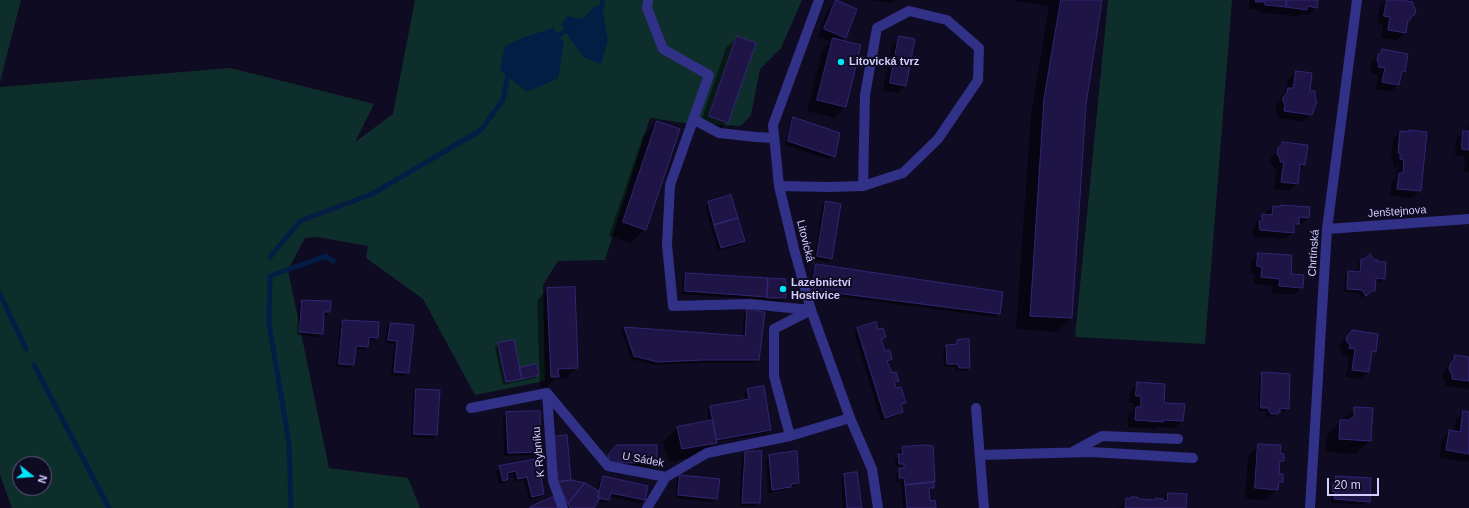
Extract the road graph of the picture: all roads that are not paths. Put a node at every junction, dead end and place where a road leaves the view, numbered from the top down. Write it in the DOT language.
graph roads {
  1 [pos="648,0"];
  2 [pos="820,0"];
  3 [pos="1357,0"];
  4 [pos="693,119"];
  5 [pos="774,138"];
  6 [pos="779,186"];
  7 [pos="863,186"];
  8 [pos="1469,219"];
  9 [pos="1328,229"];
  10 [pos="811,310"];
  11 [pos="546,393"];
  12 [pos="471,408"];
  13 [pos="976,408"];
  14 [pos="850,418"];
  15 [pos="790,436"];
  16 [pos="1178,439"];
  17 [pos="1072,452"];
  18 [pos="980,456"];
  19 [pos="1193,458"];
  20 [pos="666,477"];
  21 [pos="563,508"];
  22 [pos="647,508"];
  23 [pos="878,508"];
  24 [pos="984,508"];
  25 [pos="1310,508"];
  1 -- 4 [label="street"];
  2 -- 5 [label="street, Litovická"];
  3 -- 9 [label="street, Chrtínská"];
  4 -- 5 [label="street"];
  4 -- 10 [label="street"];
  5 -- 6 [label="street, Litovická"];
  6 -- 7 [label="street"];
  6 -- 10 [label="street, Litovická"];
  7 -- 7 [label="street"];
  8 -- 9 [label="street, Jenštejnova"];
  9 -- 25 [label="street, Chrtínská"];
  10 -- 14 [label="street, Litovická"];
  10 -- 15 [label="street"];
  11 -- 12 [label="street"];
  11 -- 20 [label="street, U Sádek"];
  11 -- 21 [label="street, K Rybníku"];
  13 -- 18 [label="street"];
  14 -- 15 [label="street, U Sádek"];
  14 -- 23 [label="street, Litovická"];
  15 -- 20 [label="street, U Sádek"];
  16 -- 17 [label="street"];
  17 -- 18 [label="street"];
  17 -- 19 [label="street"];
  18 -- 24 [label="street"];
  20 -- 22 [label="street"];
}
